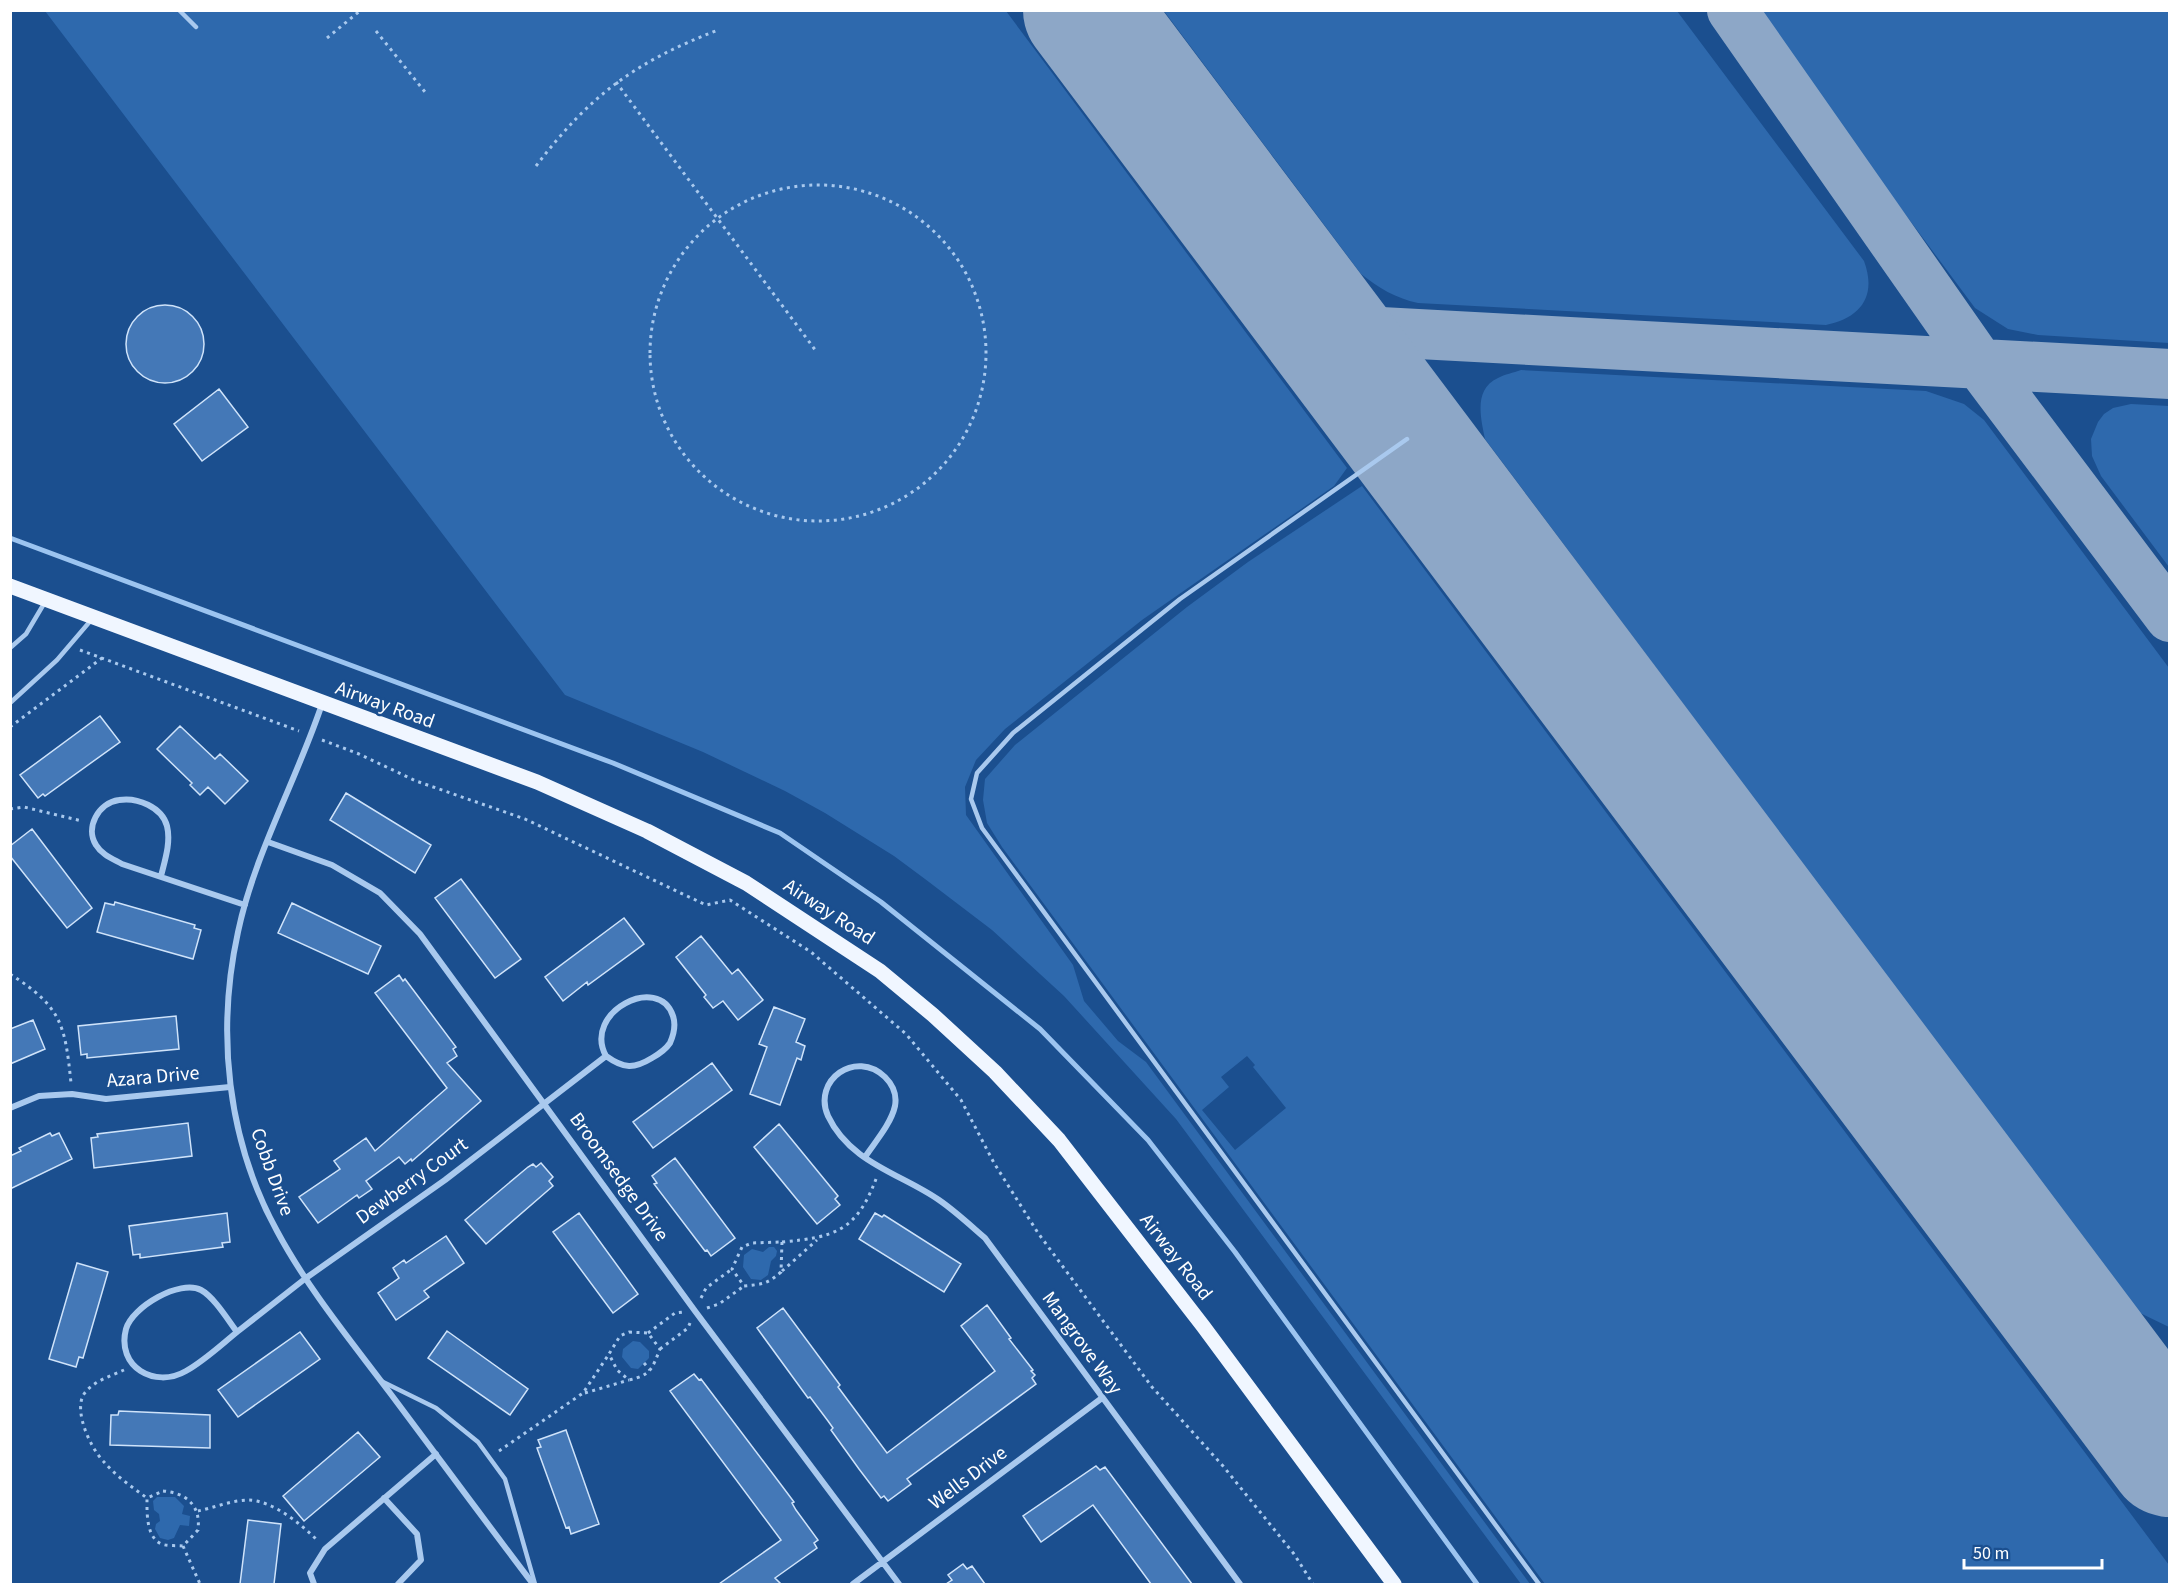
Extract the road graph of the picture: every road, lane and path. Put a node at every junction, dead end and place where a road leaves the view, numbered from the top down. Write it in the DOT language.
graph roads {
  1 [pos="179,10"];
  2 [pos="361,10"];
  3 [pos="196,27"];
  4 [pos="718,30"];
  5 [pos="376,31"];
  6 [pos="327,38"];
  7 [pos="616,82"];
  8 [pos="425,92"];
  9 [pos="536,166"];
  10 [pos="717,219"];
  11 [pos="816,351"];
  12 [pos="1407,439"];
  13 [pos="10,586"];
  14 [pos="47,600"];
  15 [pos="94,618"];
  16 [pos="69,646"];
  17 [pos="10,648"];
  18 [pos="102,658"];
  19 [pos="10,703"];
  20 [pos="322,704"];
  21 [pos="10,727"];
  22 [pos="311,736"];
  23 [pos="10,809"];
  24 [pos="93,824"];
  25 [pos="268,842"];
  26 [pos="161,876"];
  27 [pos="245,905"];
  28 [pos="10,947"];
  29 [pos="10,960"];
  30 [pos="10,974"];
  31 [pos="606,1056"];
  32 [pos="230,1087"];
  33 [pos="72,1094"];
  34 [pos="544,1102"];
  35 [pos="10,1108"];
  36 [pos="865,1157"];
  37 [pos="879,1169"];
  38 [pos="819,1239"];
  39 [pos="782,1242"];
  40 [pos="732,1269"];
  41 [pos="781,1272"];
  42 [pos="306,1278"];
  43 [pos="764,1278"];
  44 [pos="768,1282"];
  45 [pos="744,1286"];
  46 [pos="695,1311"];
  47 [pos="237,1332"];
  48 [pos="648,1333"];
  49 [pos="660,1349"];
  50 [pos="609,1354"];
  51 [pos="644,1363"];
  52 [pos="132,1366"];
  53 [pos="650,1370"];
  54 [pos="629,1380"];
  55 [pos="381,1381"];
  56 [pos="583,1393"];
  57 [pos="1102,1398"];
  58 [pos="436,1454"];
  59 [pos="490,1457"];
  60 [pos="149,1496"];
  61 [pos="384,1498"];
  62 [pos="155,1499"];
  63 [pos="198,1511"];
  64 [pos="183,1546"];
  65 [pos="325,1550"];
  66 [pos="883,1563"];
  67 [pos="200,1584"];
  68 [pos="314,1584"];
  69 [pos="398,1584"];
  70 [pos="534,1584"];
  71 [pos="853,1584"];
  72 [pos="899,1584"];
  73 [pos="1240,1584"];
  74 [pos="1313,1584"];
  75 [pos="1394,1584"];
  76 [pos="1539,1584"];
  1 -- 3 [label="lane"];
  2 -- 6 [label="path"];
  4 -- 7 [label="path"];
  5 -- 8 [label="path"];
  7 -- 9 [label="path"];
  7 -- 10 [label="path"];
  10 -- 10 [label="path"];
  10 -- 11 [label="path"];
  12 -- 76 [label="lane"];
  13 -- 14 [label="main road, Airway Road"];
  14 -- 15 [label="main road, Airway Road"];
  14 -- 17 [label="lane"];
  15 -- 16 [label="lane"];
  15 -- 20 [label="main road, Airway Road"];
  16 -- 18 [label="path"];
  16 -- 19 [label="lane"];
  18 -- 21 [label="path"];
  18 -- 22 [label="path"];
  20 -- 22 [label="street, Cobb Drive"];
  20 -- 75 [label="main road, Airway Road"];
  22 -- 25 [label="street, Cobb Drive"];
  22 -- 74 [label="path"];
  23 -- 24 [label="path"];
  24 -- 26 [label="street"];
  24 -- 26 [label="street"];
  25 -- 27 [label="street, Cobb Drive"];
  25 -- 34 [label="street, Broomsedge Drive"];
  26 -- 27 [label="street"];
  27 -- 32 [label="street, Cobb Drive"];
  28 -- 29 [label="path"];
  30 -- 33 [label="path"];
  31 -- 31 [label="street"];
  31 -- 34 [label="street, Dewberry Court"];
  32 -- 33 [label="street, Azara Drive"];
  32 -- 42 [label="street, Cobb Drive"];
  33 -- 35 [label="street, Azara Drive"];
  34 -- 42 [label="street, Dewberry Court"];
  34 -- 46 [label="street, Broomsedge Drive"];
  36 -- 36 [label="street, Mangrove Way"];
  36 -- 37 [label="street, Mangrove Way"];
  37 -- 38 [label="path"];
  37 -- 57 [label="street, Mangrove Way"];
  38 -- 39 [label="path"];
  38 -- 41 [label="path"];
  39 -- 40 [label="path"];
  39 -- 41 [label="path"];
  40 -- 45 [label="path"];
  40 -- 46 [label="path"];
  41 -- 44 [label="path"];
  42 -- 47 [label="street, Dewberry Court"];
  42 -- 55 [label="street, Cobb Drive"];
  43 -- 44 [label="path"];
  44 -- 45 [label="path"];
  45 -- 46 [label="path"];
  46 -- 48 [label="path"];
  46 -- 49 [label="path"];
  46 -- 66 [label="street, Broomsedge Drive"];
  47 -- 52 [label="street, Dewberry Court"];
  47 -- 52 [label="street"];
  48 -- 49 [label="path"];
  48 -- 50 [label="path"];
  49 -- 53 [label="path"];
  50 -- 54 [label="path"];
  50 -- 56 [label="path"];
  51 -- 53 [label="path"];
  52 -- 60 [label="path"];
  53 -- 54 [label="path"];
  54 -- 56 [label="path"];
  55 -- 58 [label="street, Cobb Drive"];
  55 -- 59 [label="lane"];
  56 -- 59 [label="path"];
  57 -- 66 [label="street, Wells Drive"];
  57 -- 73 [label="street, Mangrove Way"];
  58 -- 61 [label="street"];
  58 -- 70 [label="street, Cobb Drive"];
  59 -- 70 [label="lane"];
  60 -- 62 [label="path"];
  60 -- 63 [label="path"];
  60 -- 64 [label="path"];
  61 -- 65 [label="street"];
  61 -- 69 [label="street"];
  63 -- 64 [label="path"];
  63 -- 65 [label="path"];
  64 -- 67 [label="path"];
  65 -- 68 [label="street"];
  66 -- 71 [label="street, Wells Drive"];
  66 -- 72 [label="street, Broomsedge Drive"];
}
